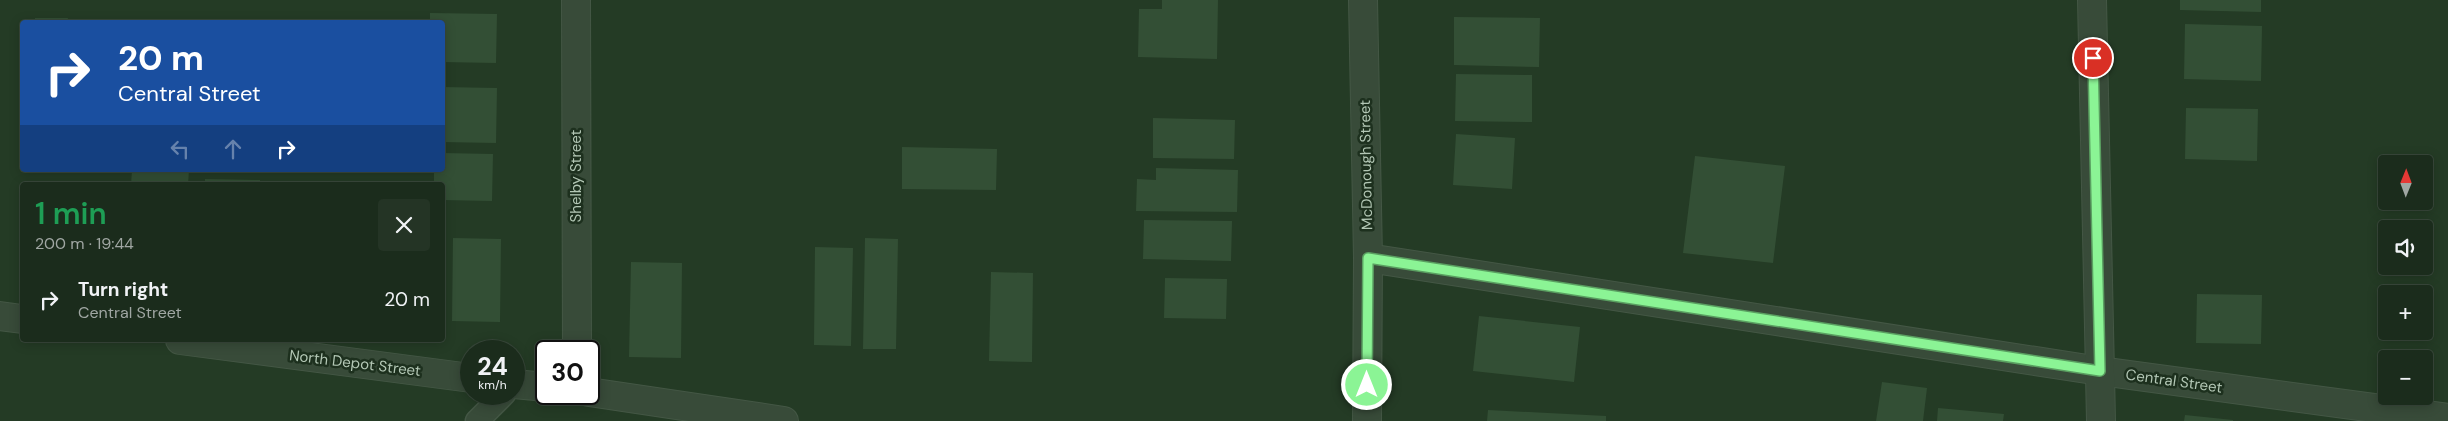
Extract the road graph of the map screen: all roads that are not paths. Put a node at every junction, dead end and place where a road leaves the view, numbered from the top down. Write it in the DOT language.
graph roads {
  1 [pos="576,0"];
  2 [pos="1363,0"];
  3 [pos="2092,0"];
  4 [pos="1368,258"];
  5 [pos="0,316"];
  6 [pos="20,319"];
  7 [pos="577,340"];
  8 [pos="195,342"];
  9 [pos="2100,371"];
  10 [pos="460,377"];
  11 [pos="600,394"];
  12 [pos="493,405"];
  13 [pos="2448,418"];
  14 [pos="477,421"];
  15 [pos="784,421"];
  16 [pos="1367,421"];
  17 [pos="2101,421"];
  1 -- 7 [label="street, Shelby Street"];
  2 -- 4 [label="street, McDonough Street"];
  3 -- 9 [label="street"];
  4 -- 9 [label="street, Central Street"];
  4 -- 16 [label="street, McDonough Street"];
  5 -- 6 [label="street"];
  8 -- 10 [label="street, North Depot Street"];
  9 -- 13 [label="street, Central Street"];
  9 -- 17 [label="street"];
  11 -- 15 [label="street"];
  12 -- 14 [label="lane"];
}
